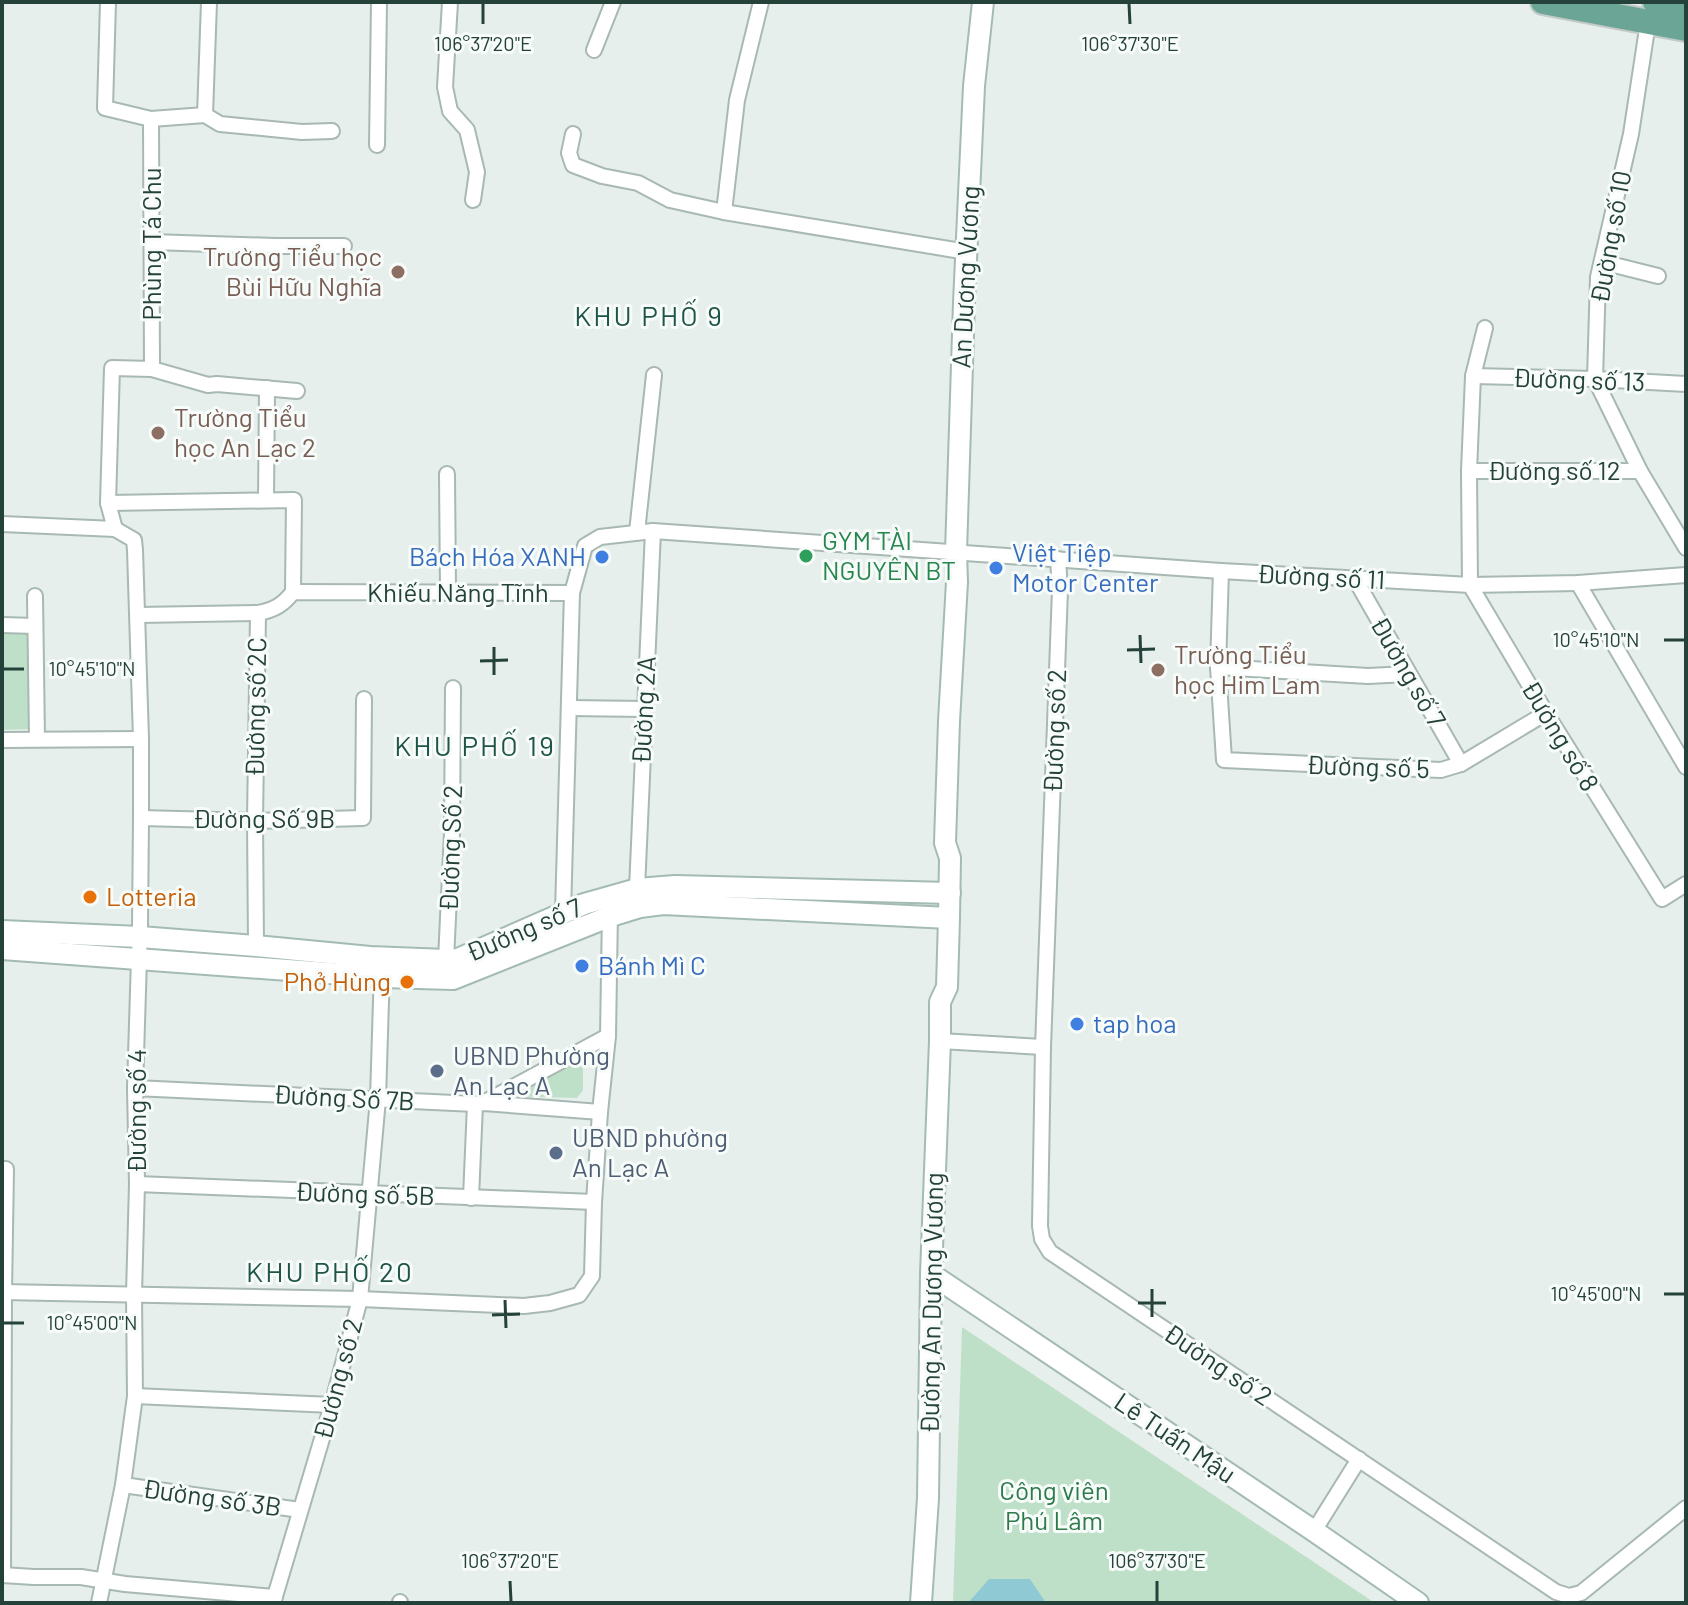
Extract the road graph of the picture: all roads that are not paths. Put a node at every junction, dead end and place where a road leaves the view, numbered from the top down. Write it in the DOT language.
graph roads {
  1 [pos="108,2"];
  2 [pos="209,2"];
  3 [pos="379,2"];
  4 [pos="450,2"];
  5 [pos="613,2"];
  6 [pos="761,2"];
  7 [pos="983,2"];
  8 [pos="1543,2"];
  9 [pos="1686,8"];
  10 [pos="1651,9"];
  11 [pos="1686,29"];
  12 [pos="594,50"];
  13 [pos="205,115"];
  14 [pos="151,119"];
  15 [pos="332,131"];
  16 [pos="573,134"];
  17 [pos="377,145"];
  18 [pos="473,200"];
  19 [pos="724,212"];
  20 [pos="152,242"];
  21 [pos="344,246"];
  22 [pos="967,252"];
  23 [pos="1602,262"];
  24 [pos="1658,276"];
  25 [pos="1485,328"];
  26 [pos="152,369"];
  27 [pos="654,375"];
  28 [pos="1473,376"];
  29 [pos="1595,379"];
  30 [pos="1686,384"];
  31 [pos="267,388"];
  32 [pos="297,391"];
  33 [pos="1469,471"];
  34 [pos="1640,471"];
  35 [pos="447,474"];
  36 [pos="266,500"];
  37 [pos="108,503"];
  38 [pos="2,524"];
  39 [pos="115,529"];
  40 [pos="653,531"];
  41 [pos="637,532"];
  42 [pos="1686,548"];
  43 [pos="956,552"];
  44 [pos="1058,559"];
  45 [pos="1221,571"];
  46 [pos="1686,575"];
  47 [pos="1355,579"];
  48 [pos="1578,583"];
  49 [pos="1470,585"];
  50 [pos="448,591"];
  51 [pos="293,592"];
  52 [pos="572,593"];
  53 [pos="35,596"];
  54 [pos="258,613"];
  55 [pos="138,615"];
  56 [pos="2,625"];
  57 [pos="35,626"];
  58 [pos="1218,667"];
  59 [pos="1408,674"];
  60 [pos="453,688"];
  61 [pos="364,699"];
  62 [pos="569,708"];
  63 [pos="644,709"];
  64 [pos="1546,713"];
  65 [pos="37,739"];
  66 [pos="141,739"];
  67 [pos="2,740"];
  68 [pos="1461,764"];
  69 [pos="1686,767"];
  70 [pos="141,818"];
  71 [pos="255,821"];
  72 [pos="1686,884"];
  73 [pos="637,889"];
  74 [pos="943,893"];
  75 [pos="610,906"];
  76 [pos="563,913"];
  77 [pos="942,917"];
  78 [pos="2,931"];
  79 [pos="256,946"];
  80 [pos="140,947"];
  81 [pos="2,949"];
  82 [pos="446,960"];
  83 [pos="382,967"];
  84 [pos="608,1036"];
  85 [pos="940,1041"];
  86 [pos="1043,1047"];
  87 [pos="135,1088"];
  88 [pos="378,1099"];
  89 [pos="480,1103"];
  90 [pos="600,1112"];
  91 [pos="2,1169"];
  92 [pos="137,1184"];
  93 [pos="370,1194"];
  94 [pos="471,1198"];
  95 [pos="594,1202"];
  96 [pos="931,1274"];
  97 [pos="3,1292"];
  98 [pos="134,1294"];
  99 [pos="360,1299"];
  100 [pos="135,1396"];
  101 [pos="332,1405"];
  102 [pos="3,1410"];
  103 [pos="1359,1459"];
  104 [pos="123,1485"];
  105 [pos="1686,1508"];
  106 [pos="300,1510"];
  107 [pos="1314,1531"];
  108 [pos="3,1575"];
  109 [pos="103,1579"];
  110 [pos="274,1600"];
  111 [pos="99,1603"];
  112 [pos="921,1603"];
  113 [pos="1418,1603"];
  1 -- 14 [label="street"];
  2 -- 13 [label="street"];
  3 -- 17 [label="street"];
  4 -- 18 [label="street"];
  5 -- 12 [label="street"];
  6 -- 19 [label="street"];
  7 -- 22 [label="main road, An Dương Vương"];
  8 -- 10 [label="main road"];
  9 -- 10 [label="main road"];
  10 -- 11 [label="main road"];
  10 -- 23 [label="street, Đường số 10"];
  13 -- 14 [label="street"];
  13 -- 15 [label="street"];
  14 -- 20 [label="street, Phùng Tá Chu"];
  16 -- 19 [label="street"];
  19 -- 22 [label="street"];
  20 -- 21 [label="street"];
  20 -- 26 [label="street, Phùng Tá Chu"];
  22 -- 43 [label="main road, An Dương Vương"];
  23 -- 24 [label="street"];
  23 -- 29 [label="street, Đường số 10"];
  25 -- 28 [label="street"];
  26 -- 31 [label="street"];
  26 -- 37 [label="street"];
  27 -- 41 [label="street"];
  28 -- 29 [label="street, Đường số 13"];
  28 -- 33 [label="street"];
  29 -- 30 [label="street, Đường số 13"];
  29 -- 34 [label="street, Đường số 10"];
  31 -- 32 [label="street"];
  31 -- 36 [label="street"];
  33 -- 34 [label="street, Đường số 12"];
  33 -- 49 [label="street"];
  34 -- 42 [label="street, Đường số 10"];
  35 -- 50 [label="street"];
  36 -- 37 [label="street"];
  36 -- 51 [label="street"];
  37 -- 39 [label="street"];
  38 -- 39 [label="street"];
  39 -- 55 [label="street"];
  40 -- 41 [label="street, Khiếu Năng Tĩnh"];
  40 -- 43 [label="street, Khiếu Năng Tĩnh"];
  40 -- 63 [label="street, Đường 2A"];
  41 -- 52 [label="street, Khiếu Năng Tĩnh"];
  43 -- 44 [label="street, Đường số 11"];
  43 -- 74 [label="main road, Đường An Dương Vương"];
  44 -- 45 [label="street, Đường số 11"];
  44 -- 86 [label="street, Đường số 2"];
  45 -- 47 [label="street, Đường số 11"];
  45 -- 58 [label="street"];
  46 -- 48 [label="street, Đường số 11"];
  47 -- 49 [label="street, Đường số 11"];
  47 -- 59 [label="street, Đường số 7"];
  48 -- 49 [label="street, Đường số 11"];
  48 -- 69 [label="street"];
  49 -- 64 [label="street, Đường số 8"];
  50 -- 51 [label="street, Khiếu Năng Tĩnh"];
  50 -- 52 [label="street, Khiếu Năng Tĩnh"];
  51 -- 54 [label="street"];
  52 -- 62 [label="street"];
  53 -- 57 [label="street"];
  54 -- 55 [label="street"];
  54 -- 71 [label="street, Đường số 2C"];
  55 -- 66 [label="street, Đường số 4"];
  56 -- 57 [label="street"];
  57 -- 65 [label="street"];
  58 -- 59 [label="street"];
  58 -- 68 [label="street, Đường số 5"];
  59 -- 68 [label="street, Đường số 7"];
  60 -- 82 [label="street, Đường Số 2"];
  61 -- 71 [label="street, Đường Số 9B"];
  62 -- 63 [label="street"];
  62 -- 76 [label="street"];
  63 -- 73 [label="street, Đường 2A"];
  64 -- 68 [label="street, Đường số 5"];
  64 -- 72 [label="street, Đường số 8"];
  65 -- 66 [label="street"];
  65 -- 67 [label="street"];
  66 -- 70 [label="street, Đường số 4"];
  70 -- 71 [label="street, Đường Số 9B"];
  70 -- 80 [label="street, Đường số 4"];
  71 -- 79 [label="street, Đường số 2C"];
  73 -- 74 [label="main road, Đường số 7"];
  73 -- 75 [label="main road, Đường số 7"];
  74 -- 77 [label="main road, Đường An Dương Vương"];
  75 -- 76 [label="main road, Đường số 7"];
  75 -- 77 [label="main road, Đường số 7"];
  75 -- 83 [label="main road, Đường số 7"];
  75 -- 84 [label="street"];
  76 -- 82 [label="main road, Đường số 7"];
  77 -- 85 [label="main road, Đường An Dương Vương"];
  78 -- 80 [label="main road, Đường số 7"];
  79 -- 80 [label="main road, Đường số 7"];
  79 -- 83 [label="main road, Đường số 7"];
  80 -- 81 [label="main road, Đường số 7"];
  80 -- 83 [label="main road, Đường số 7"];
  80 -- 87 [label="street, Đường số 4"];
  82 -- 83 [label="main road, Đường số 7"];
  83 -- 88 [label="street, Đường số 2"];
  84 -- 89 [label="street"];
  84 -- 90 [label="street"];
  85 -- 86 [label="street"];
  85 -- 96 [label="main road, Đường An Dương Vương"];
  86 -- 103 [label="street, Đường số 2"];
  87 -- 88 [label="street, Đường Số 7B"];
  87 -- 92 [label="street, Đường số 4"];
  88 -- 89 [label="street, Đường Số 7B"];
  88 -- 93 [label="street, Đường số 2"];
  89 -- 90 [label="street, Đường Số 7B"];
  89 -- 94 [label="street"];
  90 -- 95 [label="street"];
  91 -- 97 [label="street"];
  92 -- 93 [label="street, Đường số 5B"];
  92 -- 98 [label="street, Đường số 4"];
  93 -- 94 [label="street, Đường số 5B"];
  93 -- 99 [label="street, Đường số 2"];
  94 -- 95 [label="street, Đường số 5B"];
  95 -- 99 [label="street"];
  96 -- 107 [label="main road, Lê Tuấn Mậu"];
  96 -- 112 [label="main road, Đường An Dương Vương"];
  97 -- 98 [label="street"];
  97 -- 102 [label="street"];
  98 -- 99 [label="street"];
  98 -- 100 [label="street, Đường số 4"];
  99 -- 101 [label="street, Đường số 2"];
  100 -- 101 [label="street"];
  100 -- 104 [label="street, Đường số 4"];
  101 -- 106 [label="street, Đường số 2"];
  102 -- 108 [label="street"];
  103 -- 105 [label="street, Đường số 2"];
  103 -- 107 [label="street"];
  104 -- 106 [label="street, Đường số 3B"];
  104 -- 109 [label="street, Đường số 4"];
  106 -- 110 [label="street, Đường số 2"];
  107 -- 113 [label="main road, Lê Tuấn Mậu"];
  108 -- 109 [label="street"];
  109 -- 110 [label="street"];
  109 -- 111 [label="street, Đường số 4"];
}
